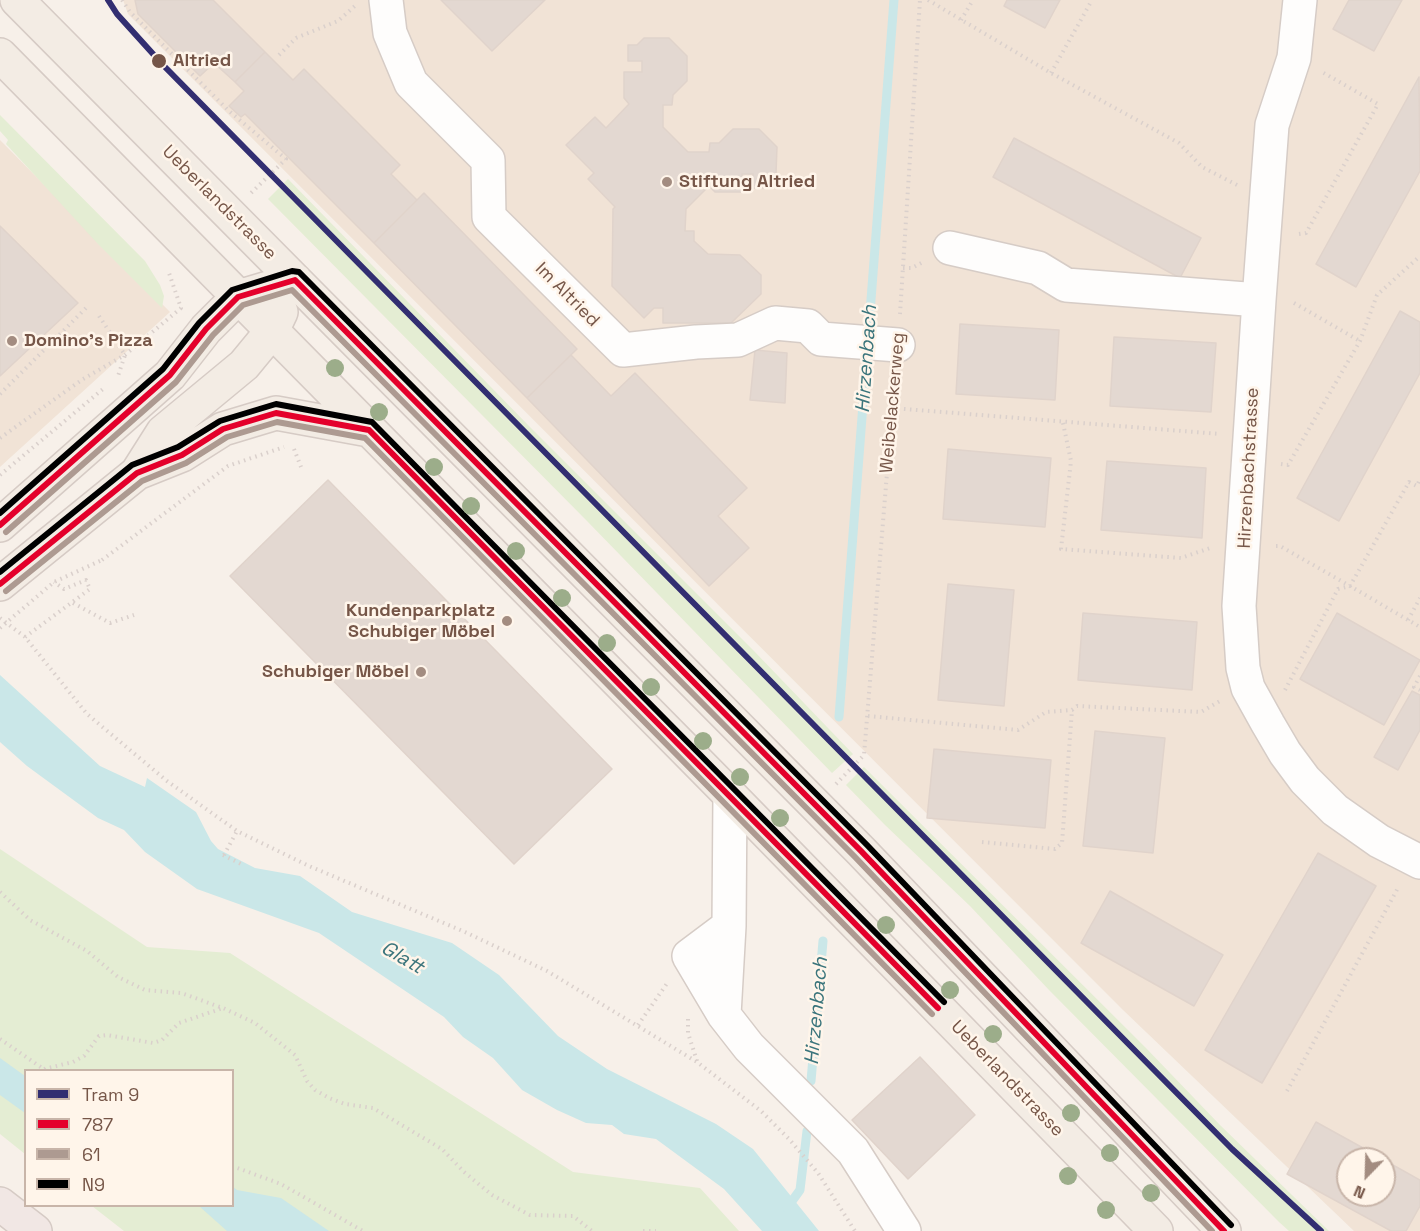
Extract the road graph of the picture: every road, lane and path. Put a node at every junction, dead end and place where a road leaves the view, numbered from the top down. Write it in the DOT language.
graph roads {
  1 [pos="18,0"];
  2 [pos="122,0"];
  3 [pos="363,0"];
  4 [pos="386,0"];
  5 [pos="920,0"];
  6 [pos="928,0"];
  7 [pos="973,0"];
  8 [pos="1092,0"];
  9 [pos="1299,0"];
  10 [pos="961,20"];
  11 [pos="0,55"];
  12 [pos="279,55"];
  13 [pos="1313,67"];
  14 [pos="1051,73"];
  15 [pos="1234,184"];
  16 [pos="245,198"];
  17 [pos="1299,234"];
  18 [pos="950,248"];
  19 [pos="1420,256"];
  20 [pos="295,280"];
  21 [pos="238,297"];
  22 [pos="1259,300"];
  23 [pos="1294,303"];
  24 [pos="88,306"];
  25 [pos="182,308"];
  26 [pos="99,316"];
  27 [pos="272,331"];
  28 [pos="1360,341"];
  29 [pos="898,345"];
  30 [pos="126,355"];
  31 [pos="0,394"];
  32 [pos="892,408"];
  33 [pos="1063,423"];
  34 [pos="369,430"];
  35 [pos="1224,435"];
  36 [pos="0,438"];
  37 [pos="1281,464"];
  38 [pos="301,467"];
  39 [pos="137,473"];
  40 [pos="0,475"];
  41 [pos="1420,479"];
  42 [pos="1418,488"];
  43 [pos="0,525"];
  44 [pos="1222,544"];
  45 [pos="1276,546"];
  46 [pos="8,576"];
  47 [pos="54,582"];
  48 [pos="1350,586"];
  49 [pos="1420,598"];
  50 [pos="73,603"];
  51 [pos="134,615"];
  52 [pos="0,618"];
  53 [pos="1408,620"];
  54 [pos="1420,627"];
  55 [pos="0,628"];
  56 [pos="25,637"];
  57 [pos="1420,676"];
  58 [pos="1285,690"];
  59 [pos="1420,690"];
  60 [pos="1228,696"];
  61 [pos="1072,710"];
  62 [pos="867,716"];
  63 [pos="833,788"];
  64 [pos="730,795"];
  65 [pos="237,831"];
  66 [pos="982,842"];
  67 [pos="241,864"];
  68 [pos="1410,873"];
  69 [pos="0,892"];
  70 [pos="729,926"];
  71 [pos="223,1008"];
  72 [pos="646,1011"];
  73 [pos="724,1015"];
  74 [pos="638,1025"];
  75 [pos="0,1039"];
  76 [pos="44,1069"];
  77 [pos="48,1069"];
  78 [pos="1287,1091"];
  79 [pos="234,1167"];
  80 [pos="0,1204"];
  81 [pos="35,1231"];
  82 [pos="363,1231"];
  83 [pos="592,1231"];
  84 [pos="643,1231"];
  85 [pos="656,1231"];
  86 [pos="855,1231"];
  87 [pos="904,1231"];
  88 [pos="1156,1231"];
  89 [pos="1224,1231"];
  1 -- 20 [label="main road, Ueberlandstrasse"];
  2 -- 16 [label="path"];
  3 -- 12 [label="path"];
  4 -- 29 [label="street, Im Altried"];
  5 -- 29 [label="path, Weibelackerweg"];
  6 -- 10 [label="path"];
  7 -- 10 [label="path"];
  8 -- 14 [label="path"];
  9 -- 22 [label="street, Hirzenbachstrasse"];
  10 -- 14 [label="path"];
  11 -- 21 [label="main road, Ueberlandstrasse"];
  13 -- 17 [label="path"];
  14 -- 15 [label="path"];
  18 -- 22 [label="street"];
  19 -- 28 [label="path"];
  20 -- 21 [label="main road"];
  20 -- 27 [label="main road"];
  20 -- 89 [label="main road, Ueberlandstrasse"];
  21 -- 27 [label="main road, Ueberlandstrasse"];
  21 -- 43 [label="main road"];
  22 -- 68 [label="street, Hirzenbachstrasse"];
  23 -- 28 [label="path"];
  24 -- 31 [label="path"];
  25 -- 30 [label="path"];
  26 -- 30 [label="path"];
  27 -- 34 [label="main road, Ueberlandstrasse"];
  27 -- 39 [label="main road"];
  28 -- 37 [label="path"];
  29 -- 32 [label="path, Weibelackerweg"];
  30 -- 36 [label="path"];
  30 -- 40 [label="path"];
  32 -- 33 [label="path"];
  32 -- 62 [label="path, Weibelackerweg"];
  33 -- 35 [label="path"];
  33 -- 44 [label="path"];
  34 -- 39 [label="main road"];
  34 -- 64 [label="main road, Ueberlandstrasse"];
  38 -- 47 [label="path, bridge"];
  39 -- 46 [label="main road"];
  41 -- 42 [label="path"];
  42 -- 48 [label="path"];
  45 -- 48 [label="path"];
  47 -- 50 [label="path"];
  47 -- 55 [label="path, bridge"];
  48 -- 53 [label="path"];
  48 -- 58 [label="path"];
  49 -- 53 [label="path"];
  50 -- 51 [label="path"];
  50 -- 56 [label="path"];
  52 -- 56 [label="path"];
  53 -- 54 [label="path"];
  56 -- 65 [label="path"];
  57 -- 59 [label="path"];
  60 -- 61 [label="path"];
  61 -- 62 [label="path"];
  61 -- 66 [label="path"];
  62 -- 63 [label="path, Weibelackerweg"];
  64 -- 70 [label="street"];
  64 -- 88 [label="main road, Ueberlandstrasse"];
  65 -- 67 [label="path"];
  65 -- 74 [label="path"];
  68 -- 78 [label="path"];
  69 -- 71 [label="path"];
  70 -- 73 [label="street"];
  70 -- 73 [label="street"];
  71 -- 77 [label="path"];
  71 -- 83 [label="path"];
  72 -- 74 [label="path"];
  73 -- 87 [label="street"];
  74 -- 86 [label="path"];
  75 -- 76 [label="path"];
  79 -- 82 [label="path"];
  80 -- 81 [label="highway"];
  84 -- 85 [label="path"];
}
